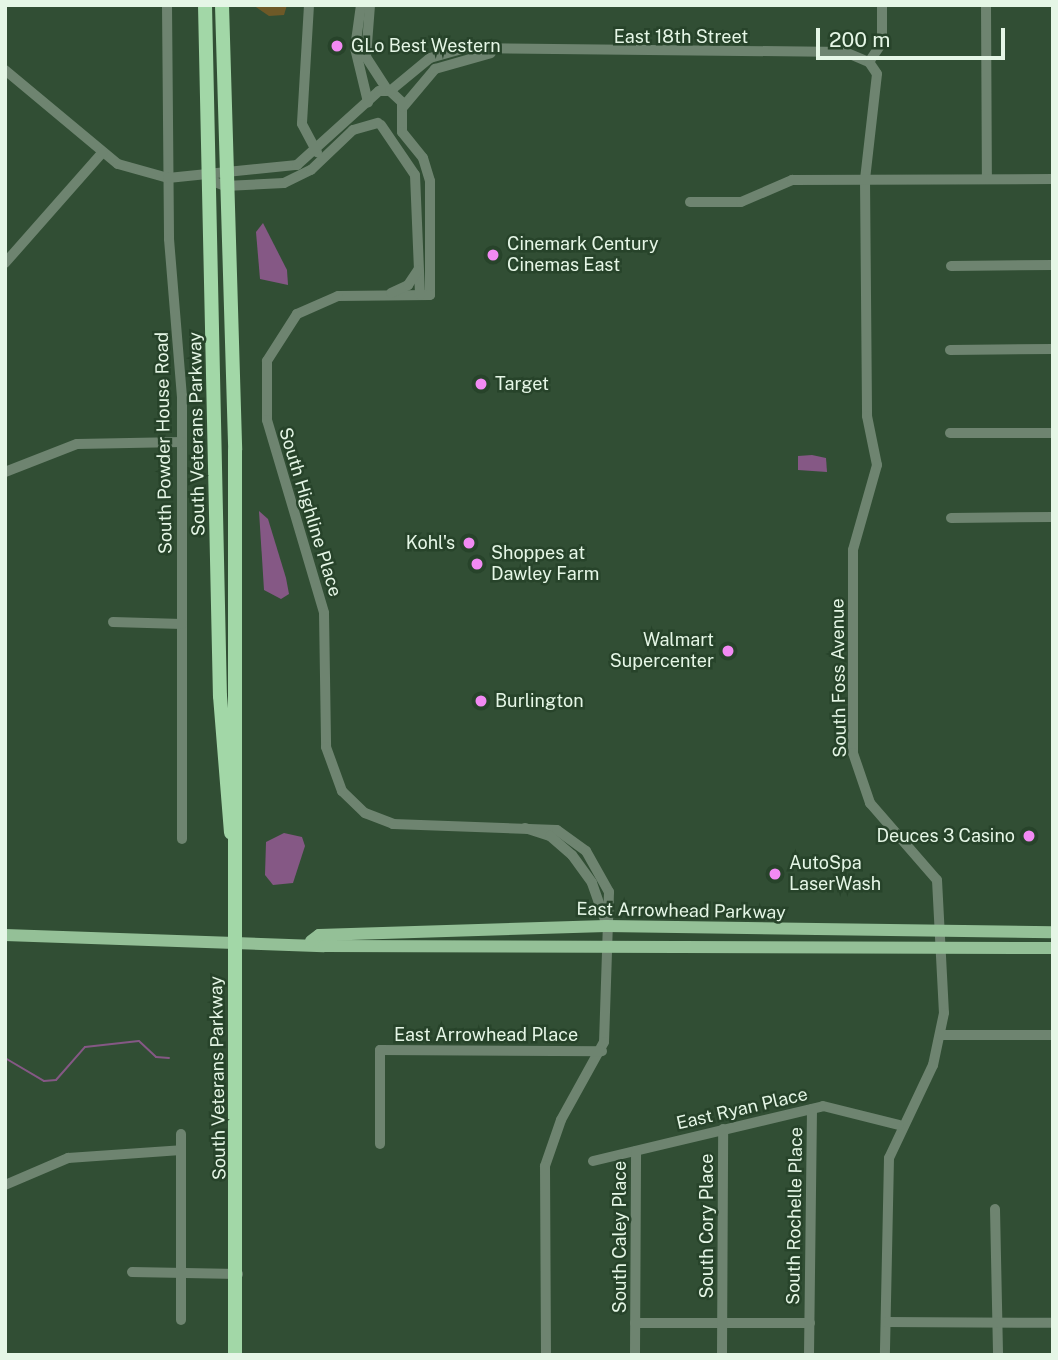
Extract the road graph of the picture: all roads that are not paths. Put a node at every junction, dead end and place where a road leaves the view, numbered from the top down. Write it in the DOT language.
graph roads {
  1 [pos="167,5"];
  2 [pos="205,5"];
  3 [pos="222,5"];
  4 [pos="309,5"];
  5 [pos="361,5"];
  6 [pos="370,5"];
  7 [pos="882,5"];
  8 [pos="986,5"];
  9 [pos="491,53"];
  10 [pos="870,62"];
  11 [pos="5,70"];
  12 [pos="390,91"];
  13 [pos="368,103"];
  14 [pos="402,111"];
  15 [pos="379,124"];
  16 [pos="317,152"];
  17 [pos="102,153"];
  18 [pos="224,171"];
  19 [pos="168,178"];
  20 [pos="207,178"];
  21 [pos="987,179"];
  22 [pos="1053,179"];
  23 [pos="865,180"];
  24 [pos="225,186"];
  25 [pos="690,202"];
  26 [pos="421,259"];
  27 [pos="5,263"];
  28 [pos="1053,265"];
  29 [pos="951,266"];
  30 [pos="380,295"];
  31 [pos="425,295"];
  32 [pos="1053,349"];
  33 [pos="950,350"];
  34 [pos="950,433"];
  35 [pos="1053,433"];
  36 [pos="182,443"];
  37 [pos="5,472"];
  38 [pos="1053,517"];
  39 [pos="951,518"];
  40 [pos="113,622"];
  41 [pos="182,624"];
  42 [pos="518,826"];
  43 [pos="182,839"];
  44 [pos="235,862"];
  45 [pos="606,924"];
  46 [pos="1053,932"];
  47 [pos="942,933"];
  48 [pos="5,935"];
  49 [pos="235,942"];
  50 [pos="311,942"];
  51 [pos="605,943"];
  52 [pos="942,947"];
  53 [pos="1053,948"];
  54 [pos="941,1035"];
  55 [pos="1053,1035"];
  56 [pos="602,1051"];
  57 [pos="812,1109"];
  58 [pos="899,1125"];
  59 [pos="723,1129"];
  60 [pos="181,1134"];
  61 [pos="380,1144"];
  62 [pos="181,1150"];
  63 [pos="636,1151"];
  64 [pos="593,1161"];
  65 [pos="7,1187"];
  66 [pos="995,1209"];
  67 [pos="132,1272"];
  68 [pos="181,1274"];
  69 [pos="238,1274"];
  70 [pos="238,1293"];
  71 [pos="181,1320"];
  72 [pos="635,1322"];
  73 [pos="886,1322"];
  74 [pos="998,1322"];
  75 [pos="722,1323"];
  76 [pos="810,1323"];
  77 [pos="1053,1323"];
  78 [pos="228,1355"];
  79 [pos="235,1355"];
  80 [pos="546,1355"];
  81 [pos="635,1355"];
  82 [pos="722,1355"];
  83 [pos="809,1355"];
  84 [pos="886,1355"];
  85 [pos="998,1355"];
  1 -- 19 [label="street, South Powder House Road"];
  2 -- 20 [label="highway, South Veterans Parkway"];
  3 -- 18 [label="highway, South Veterans Parkway"];
  4 -- 16 [label="street"];
  5 -- 13 [label="street"];
  6 -- 12 [label="street"];
  7 -- 10 [label="street"];
  8 -- 21 [label="street"];
  9 -- 10 [label="street, East 18th Street"];
  9 -- 12 [label="street, East 18th Street"];
  9 -- 14 [label="street, East 18th Street"];
  10 -- 23 [label="street, South Foss Avenue"];
  11 -- 17 [label="street"];
  12 -- 13 [label="street, East 18th Street"];
  12 -- 14 [label="street"];
  13 -- 15 [label="street"];
  13 -- 16 [label="street, East 18th Street"];
  14 -- 15 [label="street, East 18th Street"];
  14 -- 31 [label="street"];
  15 -- 24 [label="street, East 18th Street"];
  15 -- 26 [label="street"];
  16 -- 18 [label="street, East 18th Street"];
  17 -- 19 [label="street"];
  17 -- 27 [label="street"];
  18 -- 20 [label="street, East 18th Street"];
  18 -- 24 [label="highway, South Veterans Parkway"];
  19 -- 20 [label="street"];
  19 -- 36 [label="street, South Powder House Road"];
  20 -- 24 [label="street, East 18th Street"];
  20 -- 44 [label="highway, South Veterans Parkway"];
  21 -- 22 [label="street"];
  21 -- 23 [label="street"];
  23 -- 25 [label="street"];
  23 -- 47 [label="street, South Foss Avenue"];
  24 -- 44 [label="highway, South Veterans Parkway"];
  26 -- 30 [label="street"];
  26 -- 31 [label="street"];
  28 -- 29 [label="street"];
  30 -- 31 [label="street, South Highline Place"];
  30 -- 42 [label="street, South Highline Place"];
  32 -- 33 [label="street"];
  34 -- 35 [label="street"];
  36 -- 37 [label="street"];
  36 -- 41 [label="street, South Powder House Road"];
  38 -- 39 [label="street"];
  40 -- 41 [label="street"];
  41 -- 43 [label="street, South Powder House Road"];
  42 -- 45 [label="street, South Highline Place"];
  42 -- 45 [label="street, South Highline Place"];
  44 -- 49 [label="highway, South Veterans Parkway"];
  45 -- 47 [label="main road, East Arrowhead Parkway"];
  45 -- 50 [label="main road, East Arrowhead Parkway"];
  45 -- 51 [label="street"];
  46 -- 47 [label="main road, East Arrowhead Parkway"];
  47 -- 52 [label="street, South Foss Avenue"];
  48 -- 49 [label="main road, East Arrowhead Parkway"];
  49 -- 50 [label="main road, East Arrowhead Parkway"];
  49 -- 69 [label="highway, South Veterans Parkway"];
  50 -- 51 [label="main road, East Arrowhead Parkway"];
  51 -- 52 [label="main road, East Arrowhead Parkway"];
  51 -- 56 [label="street"];
  52 -- 53 [label="main road, East Arrowhead Parkway"];
  52 -- 54 [label="street, South Foss Avenue"];
  54 -- 55 [label="street"];
  54 -- 58 [label="street, South Foss Avenue"];
  56 -- 61 [label="street, East Arrowhead Place"];
  56 -- 80 [label="street"];
  57 -- 58 [label="street, East Ryan Place"];
  57 -- 59 [label="street, East Ryan Place"];
  57 -- 76 [label="street, South Rochelle Place"];
  58 -- 73 [label="street, South Foss Avenue"];
  59 -- 63 [label="street, East Ryan Place"];
  59 -- 75 [label="street, South Cory Place"];
  60 -- 62 [label="street"];
  62 -- 65 [label="street"];
  62 -- 68 [label="street"];
  63 -- 64 [label="street, East Ryan Place"];
  63 -- 72 [label="street, South Caley Place"];
  66 -- 74 [label="street"];
  67 -- 68 [label="street"];
  68 -- 69 [label="street"];
  68 -- 71 [label="street"];
  69 -- 70 [label="highway, South Veterans Parkway"];
  70 -- 78 [label="highway"];
  70 -- 79 [label="highway"];
  72 -- 75 [label="street"];
  72 -- 81 [label="street, South Caley Place"];
  73 -- 74 [label="street"];
  73 -- 84 [label="street, South Foss Avenue"];
  74 -- 77 [label="street"];
  74 -- 85 [label="street"];
  75 -- 76 [label="street"];
  75 -- 82 [label="street, South Cory Place"];
  76 -- 83 [label="street, South Rochelle Place"];
}
